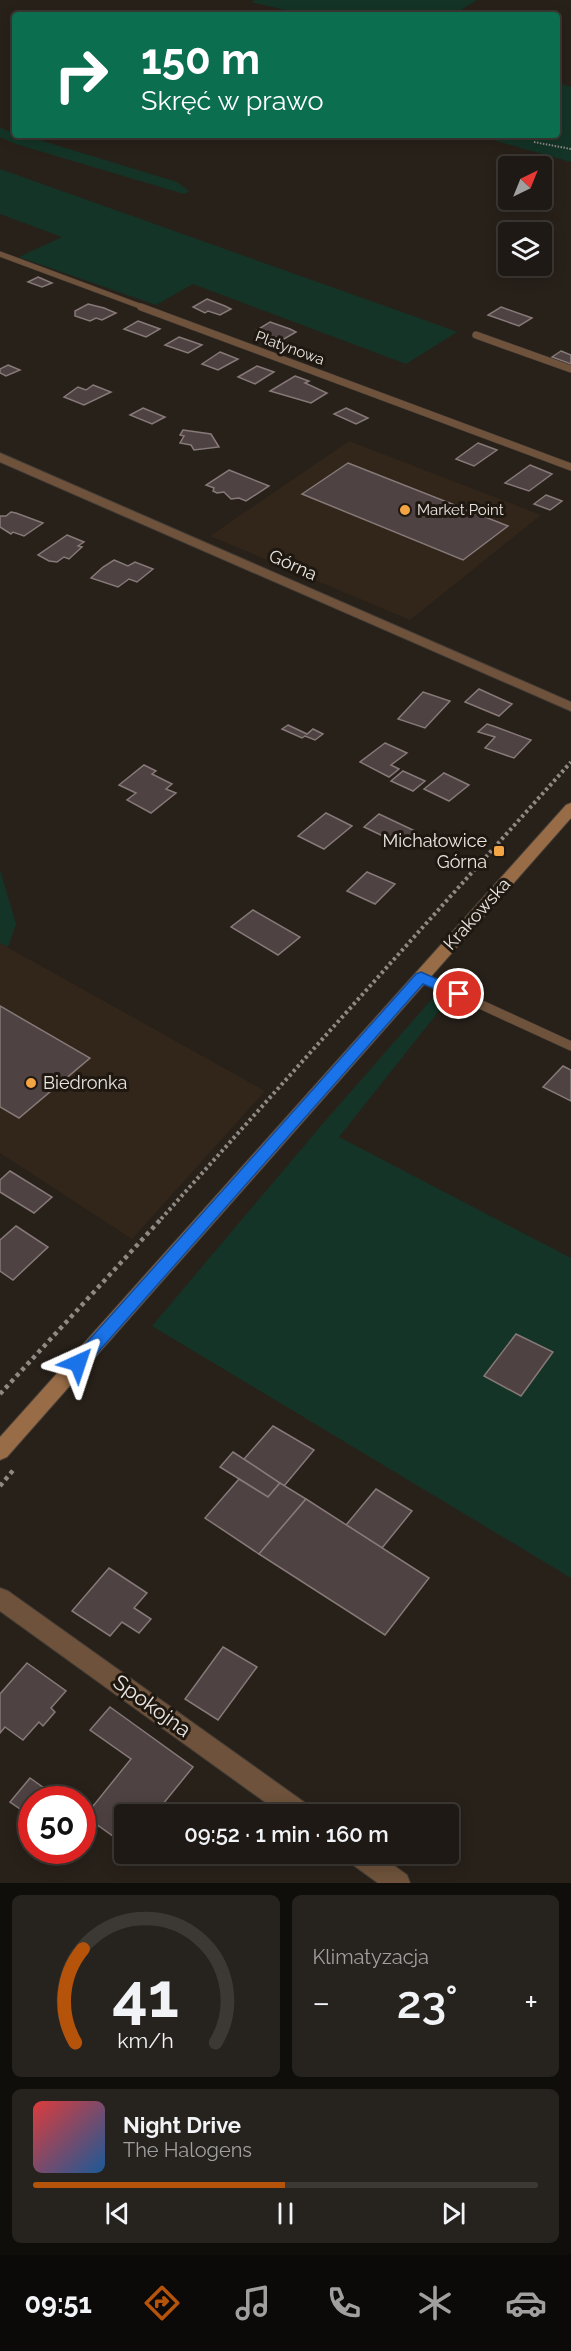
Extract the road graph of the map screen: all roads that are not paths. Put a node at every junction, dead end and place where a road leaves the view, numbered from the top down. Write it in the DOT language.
graph roads {
  1 [pos="0,254"];
  2 [pos="476,335"];
  3 [pos="571,369"];
  4 [pos="0,457"];
  5 [pos="571,467"];
  6 [pos="571,707"];
  7 [pos="571,808"];
  8 [pos="421,977"];
  9 [pos="571,1046"];
  10 [pos="0,1451"];
  11 [pos="0,1598"];
  12 [pos="288,1804"];
  13 [pos="372,1864"];
  14 [pos="398,1883"];
  1 -- 5 [label="lane, Platynowa"];
  2 -- 3 [label="lane"];
  4 -- 6 [label="street, Górna"];
  7 -- 8 [label="main road, Krakowska"];
  8 -- 9 [label="lane"];
  8 -- 10 [label="main road, Krakowska"];
  11 -- 12 [label="street, Spokojna"];
  13 -- 14 [label="street"];
}
